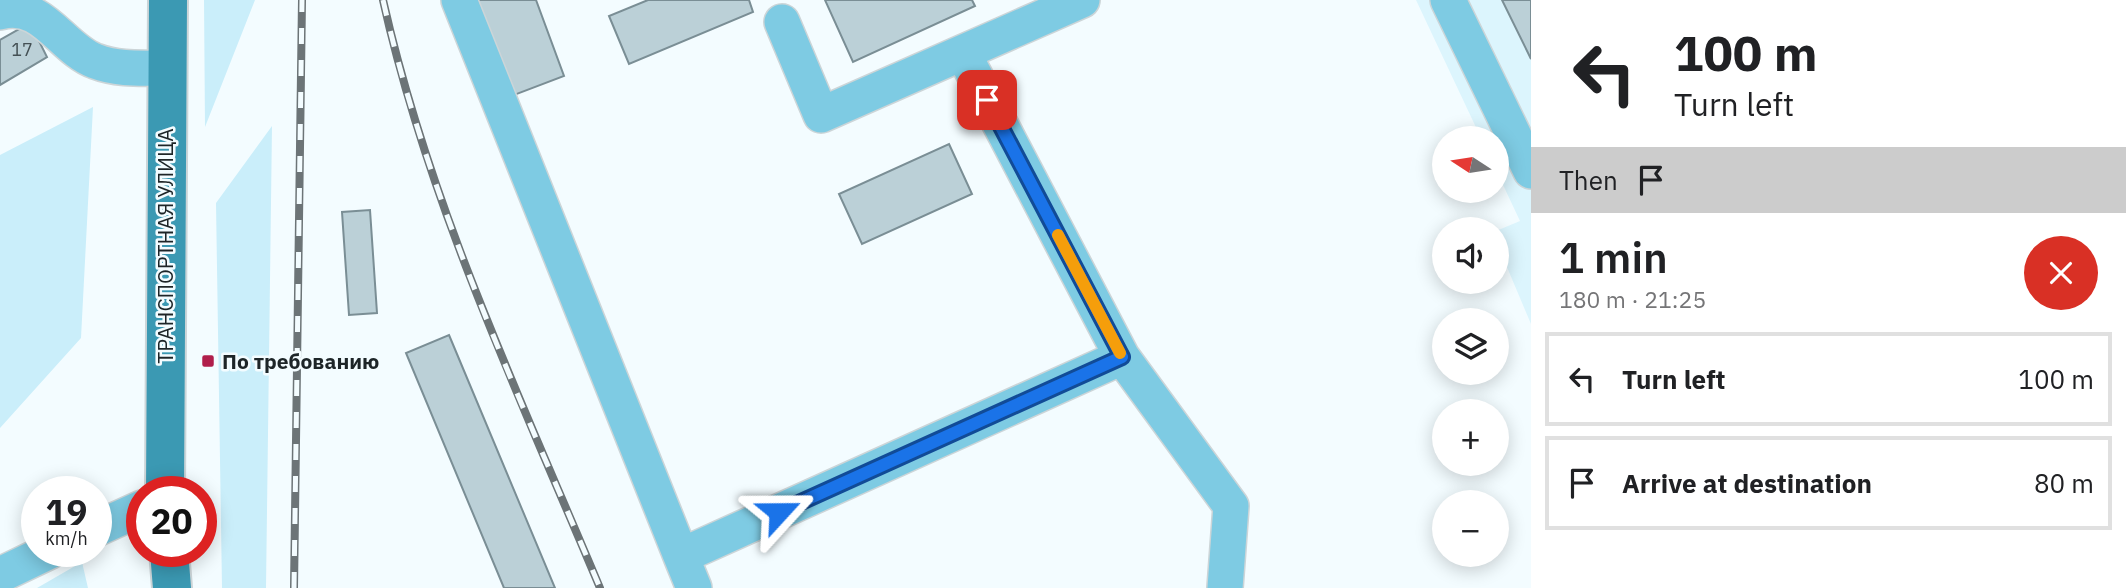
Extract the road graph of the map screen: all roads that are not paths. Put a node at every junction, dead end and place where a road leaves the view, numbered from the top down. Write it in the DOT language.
graph roads {
  1 [pos="167,0"];
  2 [pos="459,0"];
  3 [pos="1083,0"];
  4 [pos="1448,0"];
  5 [pos="0,12"];
  6 [pos="782,22"];
  7 [pos="963,53"];
  8 [pos="166,68"];
  9 [pos="1531,171"];
  10 [pos="1122,357"];
  11 [pos="164,476"];
  12 [pos="681,556"];
  13 [pos="21,565"];
  14 [pos="170,567"];
  15 [pos="0,575"];
  16 [pos="172,588"];
  17 [pos="694,588"];
  18 [pos="1225,588"];
  1 -- 8 [label="main road, ТРАНСПОРТНАЯ УЛИЦА"];
  2 -- 12 [label="lane"];
  3 -- 7 [label="lane"];
  4 -- 9 [label="lane"];
  5 -- 8 [label="lane"];
  6 -- 7 [label="lane"];
  7 -- 10 [label="lane"];
  8 -- 11 [label="main road, ТРАНСПОРТНАЯ УЛИЦА"];
  10 -- 12 [label="lane"];
  10 -- 18 [label="lane"];
  12 -- 17 [label="lane"];
  13 -- 15 [label="lane"];
  14 -- 16 [label="main road"];
}
